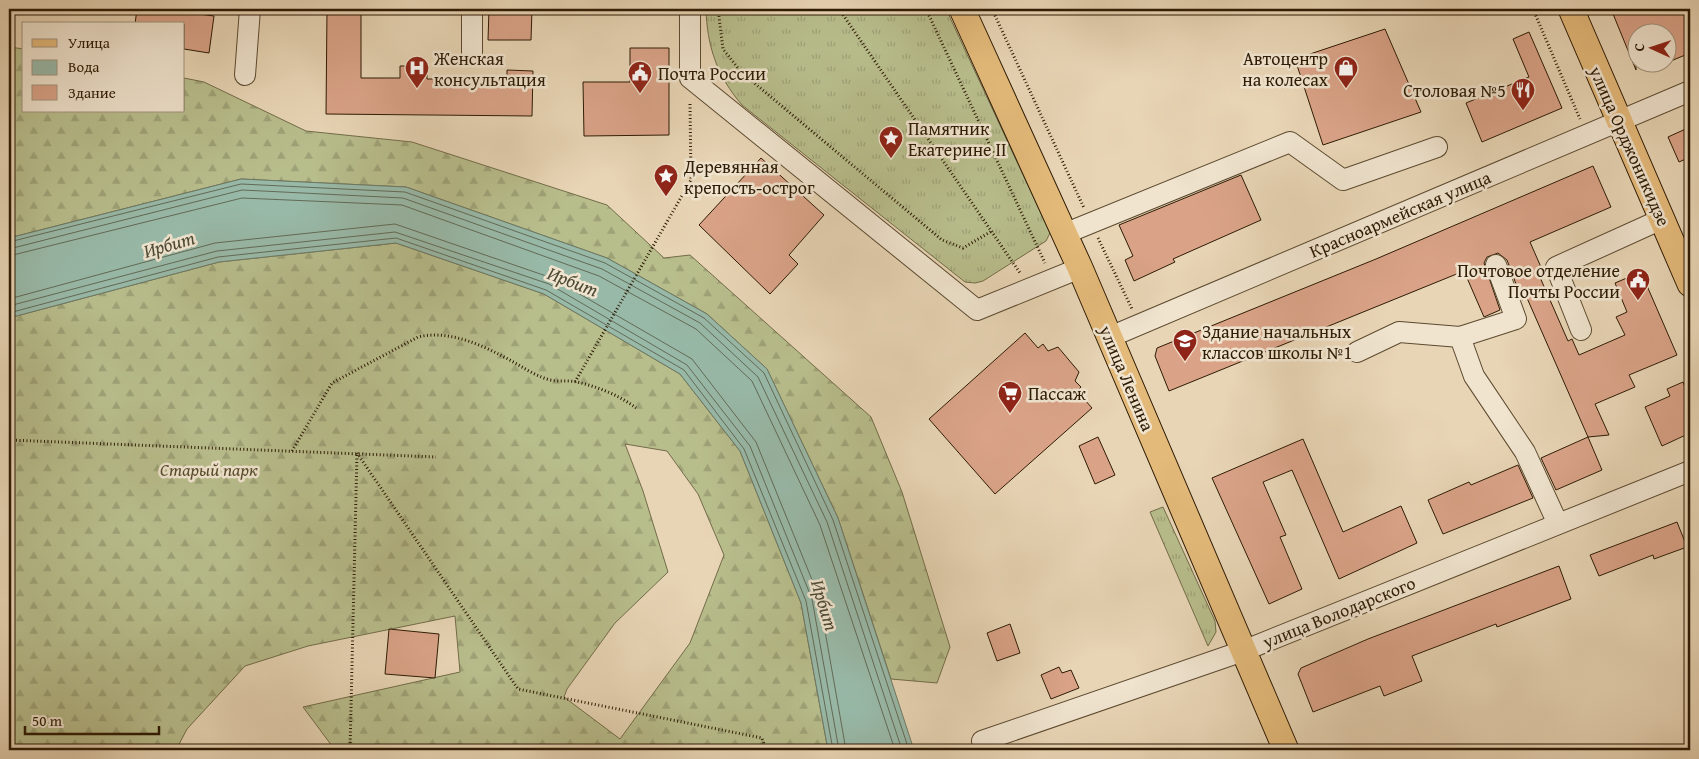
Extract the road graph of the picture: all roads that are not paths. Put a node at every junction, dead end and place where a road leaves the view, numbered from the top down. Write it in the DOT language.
graph roads {
  1 [pos="250,9"];
  2 [pos="472,9"];
  3 [pos="690,9"];
  4 [pos="962,9"];
  5 [pos="1571,9"];
  6 [pos="472,56"];
  7 [pos="245,75"];
  8 [pos="1690,91"];
  9 [pos="1619,120"];
  10 [pos="1437,147"];
  11 [pos="1662,219"];
  12 [pos="1064,234"];
  13 [pos="1496,265"];
  14 [pos="1080,268"];
  15 [pos="1690,284"];
  16 [pos="1581,330"];
  17 [pos="1110,337"];
  18 [pos="1460,337"];
  19 [pos="1357,352"];
  20 [pos="1690,471"];
  21 [pos="1558,524"];
  22 [pos="1242,651"];
  23 [pos="982,741"];
  24 [pos="1286,750"];
  1 -- 7 [label="street"];
  2 -- 6 [label="street"];
  3 -- 14 [label="street"];
  4 -- 12 [label="main road, улица Ленина"];
  5 -- 9 [label="main road, улица Орджоникидзе"];
  8 -- 9 [label="street, Красноармейская улица"];
  9 -- 11 [label="main road, улица Орджоникидзе"];
  9 -- 17 [label="street, Красноармейская улица"];
  10 -- 12 [label="street"];
  11 -- 15 [label="main road, улица Орджоникидзе"];
  11 -- 16 [label="street"];
  12 -- 14 [label="main road, улица Ленина"];
  13 -- 18 [label="street"];
  14 -- 17 [label="main road, улица Ленина"];
  17 -- 22 [label="main road, улица Ленина"];
  18 -- 19 [label="street"];
  18 -- 21 [label="street"];
  20 -- 21 [label="street, улица Володарского"];
  21 -- 22 [label="street, улица Володарского"];
  22 -- 23 [label="street, улица Володарского"];
  22 -- 24 [label="main road, улица Ленина"];
}
